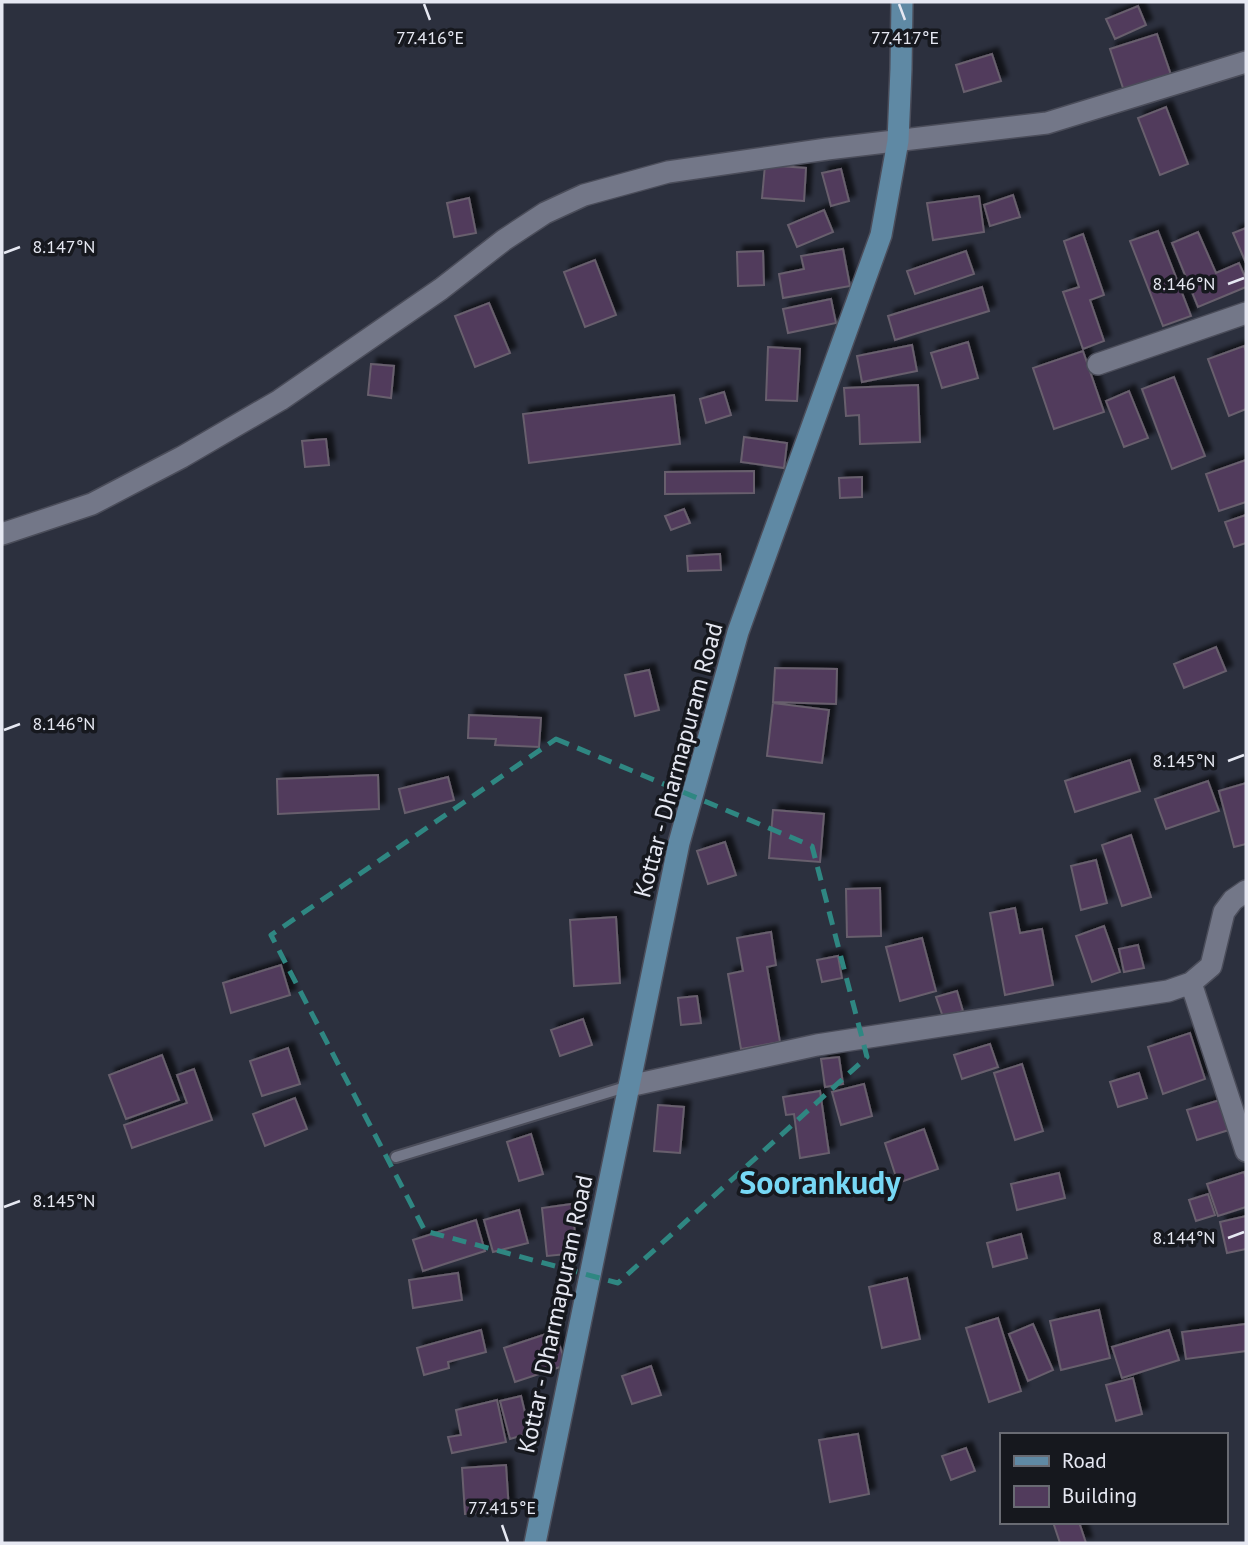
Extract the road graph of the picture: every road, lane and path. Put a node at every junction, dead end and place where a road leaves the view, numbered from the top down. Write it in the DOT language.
graph roads {
  1 [pos="902,2"];
  2 [pos="1246,62"];
  3 [pos="898,141"];
  4 [pos="1246,313"];
  5 [pos="1098,364"];
  6 [pos="2,534"];
  7 [pos="1246,891"];
  8 [pos="1191,983"];
  9 [pos="629,1086"];
  10 [pos="1246,1151"];
  11 [pos="396,1157"];
  12 [pos="535,1543"];
  1 -- 3 [label="main road, Kottar - Dharmapuram Road"];
  2 -- 3 [label="street"];
  3 -- 6 [label="street"];
  3 -- 9 [label="main road, Kottar - Dharmapuram Road"];
  4 -- 5 [label="street"];
  7 -- 8 [label="street"];
  8 -- 9 [label="street"];
  8 -- 10 [label="street"];
  9 -- 11 [label="lane"];
  9 -- 12 [label="main road, Kottar - Dharmapuram Road"];
}
